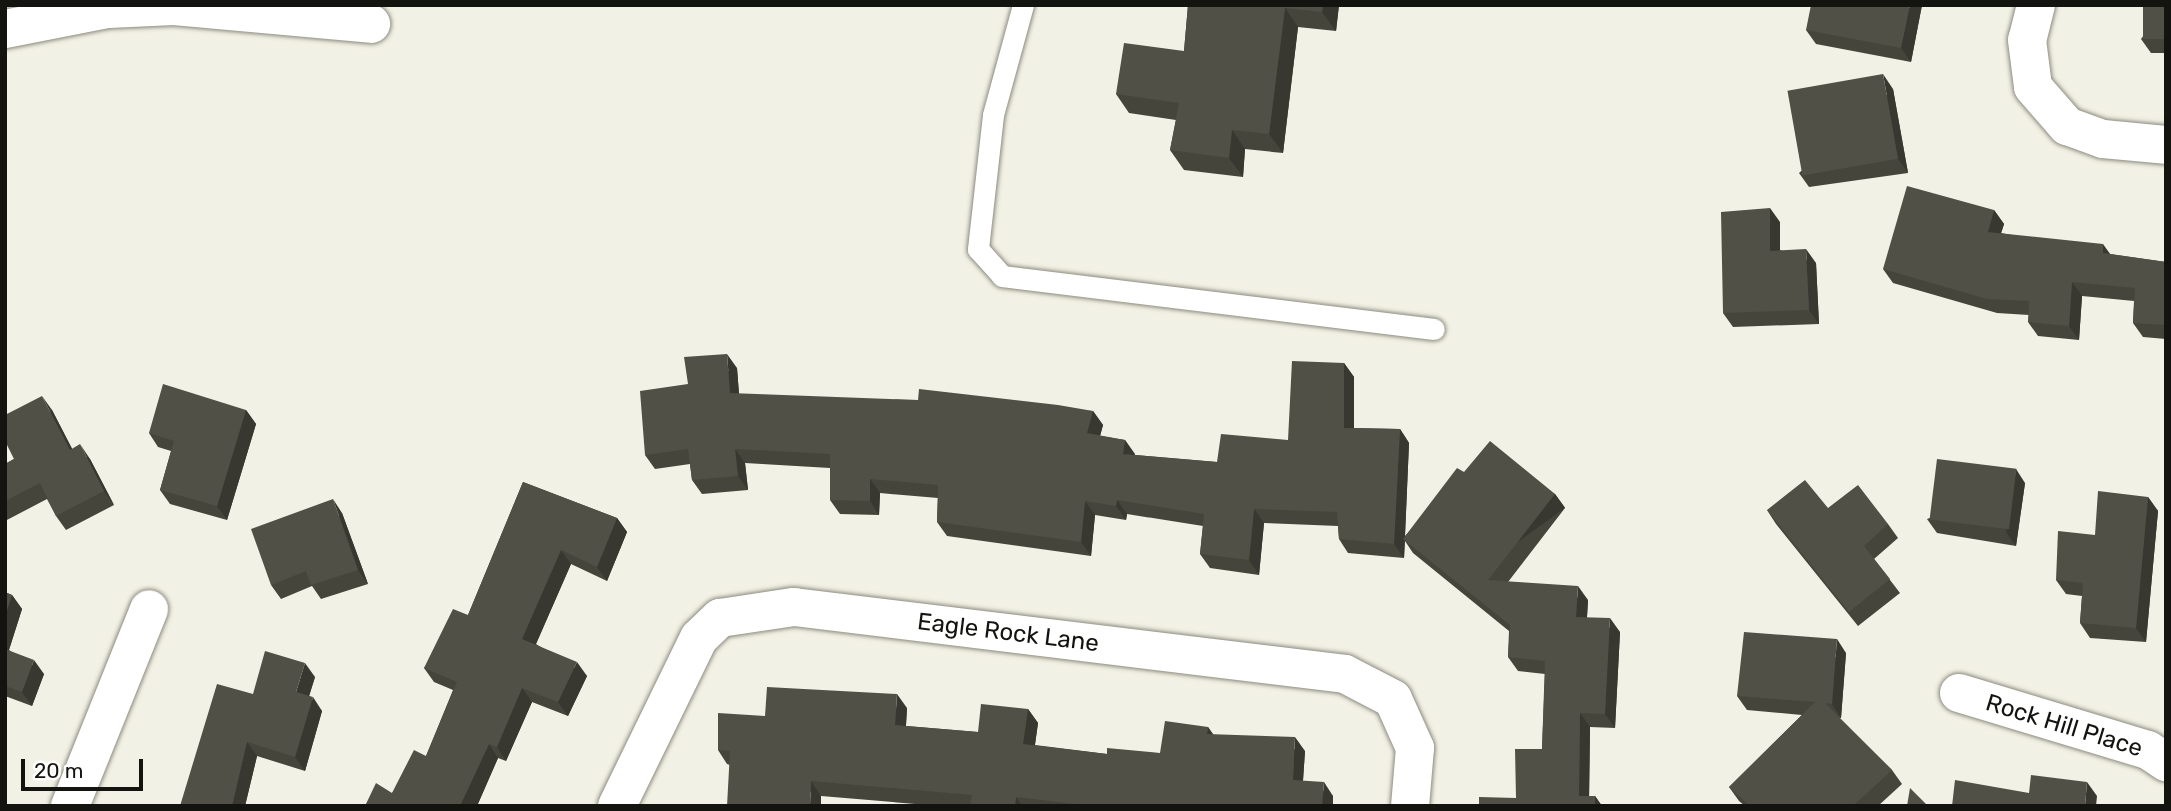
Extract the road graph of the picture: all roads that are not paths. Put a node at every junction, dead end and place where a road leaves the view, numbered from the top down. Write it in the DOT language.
graph roads {
  1 [pos="1023,5"];
  2 [pos="2036,5"];
  3 [pos="371,24"];
  4 [pos="5,29"];
  5 [pos="2166,145"];
  6 [pos="1434,329"];
  7 [pos="149,609"];
  8 [pos="1959,693"];
  9 [pos="2166,762"];
  10 [pos="70,806"];
  11 [pos="617,806"];
  12 [pos="1410,806"];
  1 -- 6 [label="lane"];
  2 -- 5 [label="street"];
  3 -- 4 [label="street"];
  7 -- 10 [label="street"];
  8 -- 9 [label="street, Rock Hill Place"];
  11 -- 12 [label="street, Eagle Rock Lane"];
}
